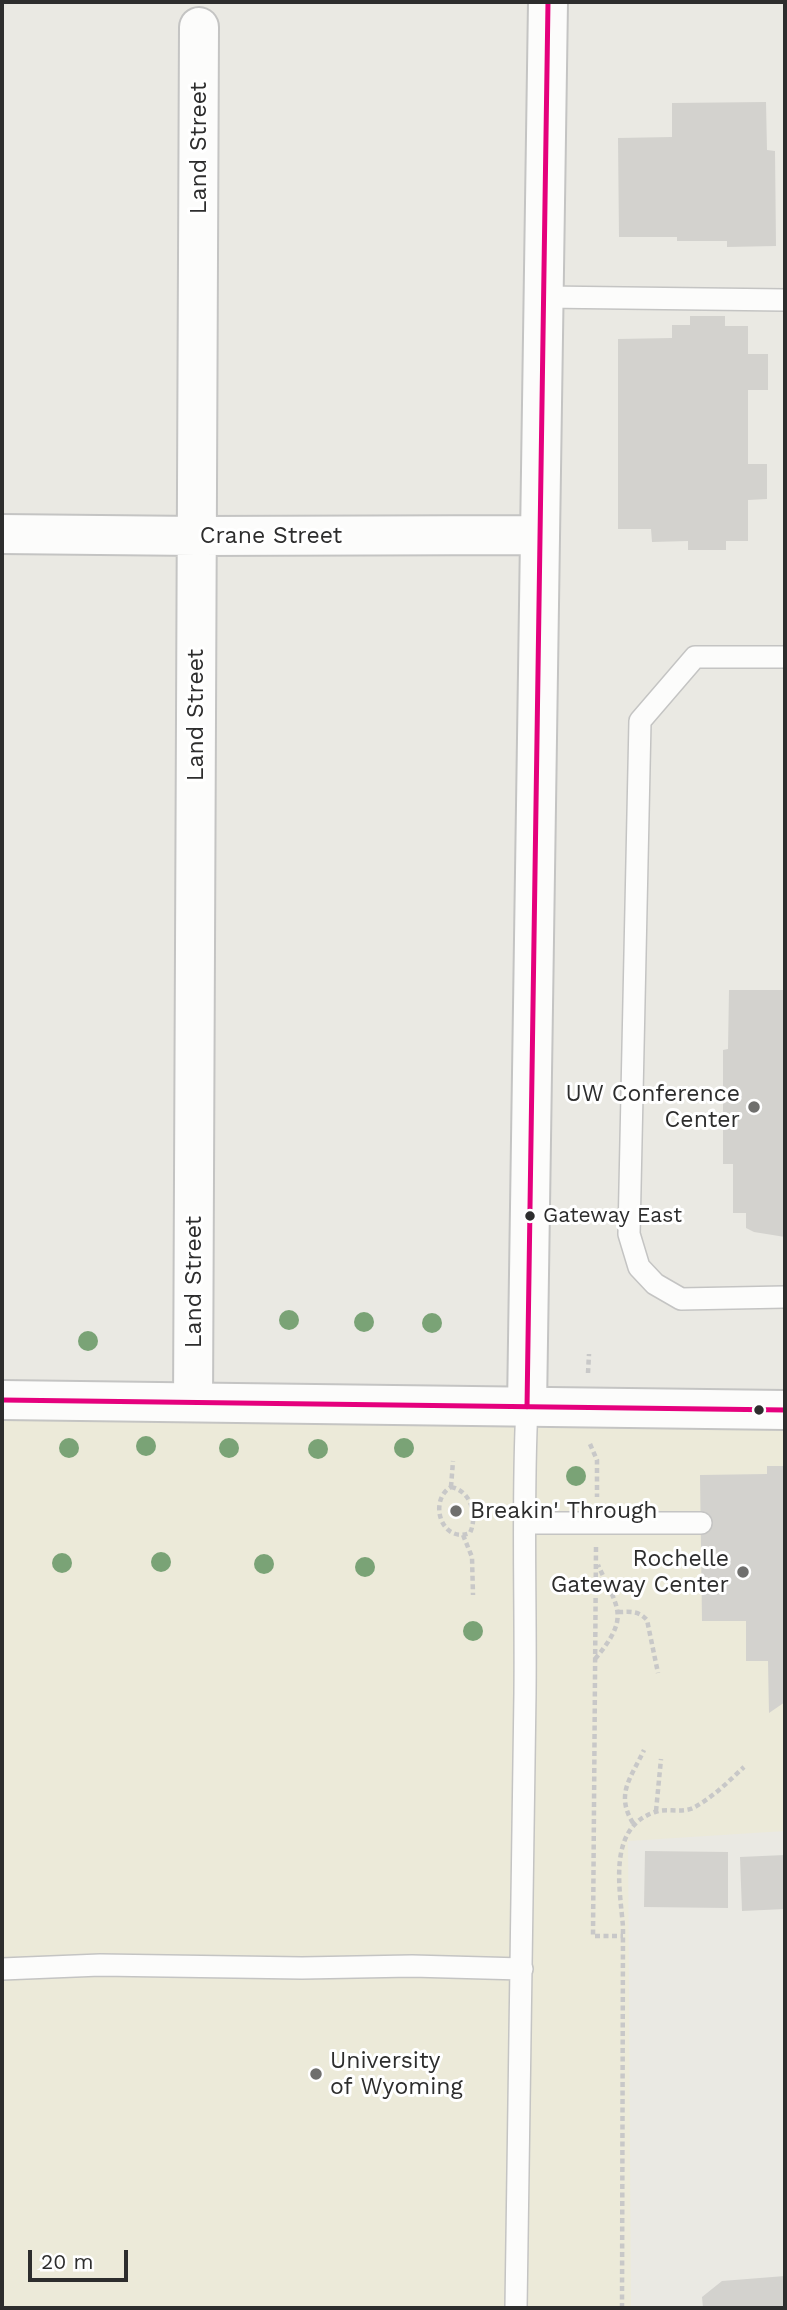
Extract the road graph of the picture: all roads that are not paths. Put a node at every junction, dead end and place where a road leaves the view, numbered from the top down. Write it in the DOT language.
graph roads {
  1 [pos="548,2"];
  2 [pos="199,27"];
  3 [pos="544,297"];
  4 [pos="785,300"];
  5 [pos="2,534"];
  6 [pos="540,535"];
  7 [pos="197,536"];
  8 [pos="785,657"];
  9 [pos="785,1297"];
  10 [pos="2,1400"];
  11 [pos="193,1402"];
  12 [pos="527,1407"];
  13 [pos="785,1410"];
  14 [pos="525,1523"];
  15 [pos="701,1523"];
  16 [pos="2,1969"];
  17 [pos="522,1969"];
  18 [pos="516,2308"];
  1 -- 3 [label="street"];
  2 -- 7 [label="street, Land Street"];
  3 -- 4 [label="lane"];
  3 -- 6 [label="street"];
  5 -- 7 [label="street, Crane Street"];
  6 -- 7 [label="street, Crane Street"];
  6 -- 12 [label="street"];
  7 -- 11 [label="street, Land Street"];
  8 -- 9 [label="lane"];
  10 -- 11 [label="street"];
  11 -- 12 [label="street"];
  12 -- 13 [label="street"];
  12 -- 14 [label="lane"];
  14 -- 15 [label="lane"];
  14 -- 17 [label="lane"];
  16 -- 17 [label="lane"];
  17 -- 18 [label="lane"];
}
